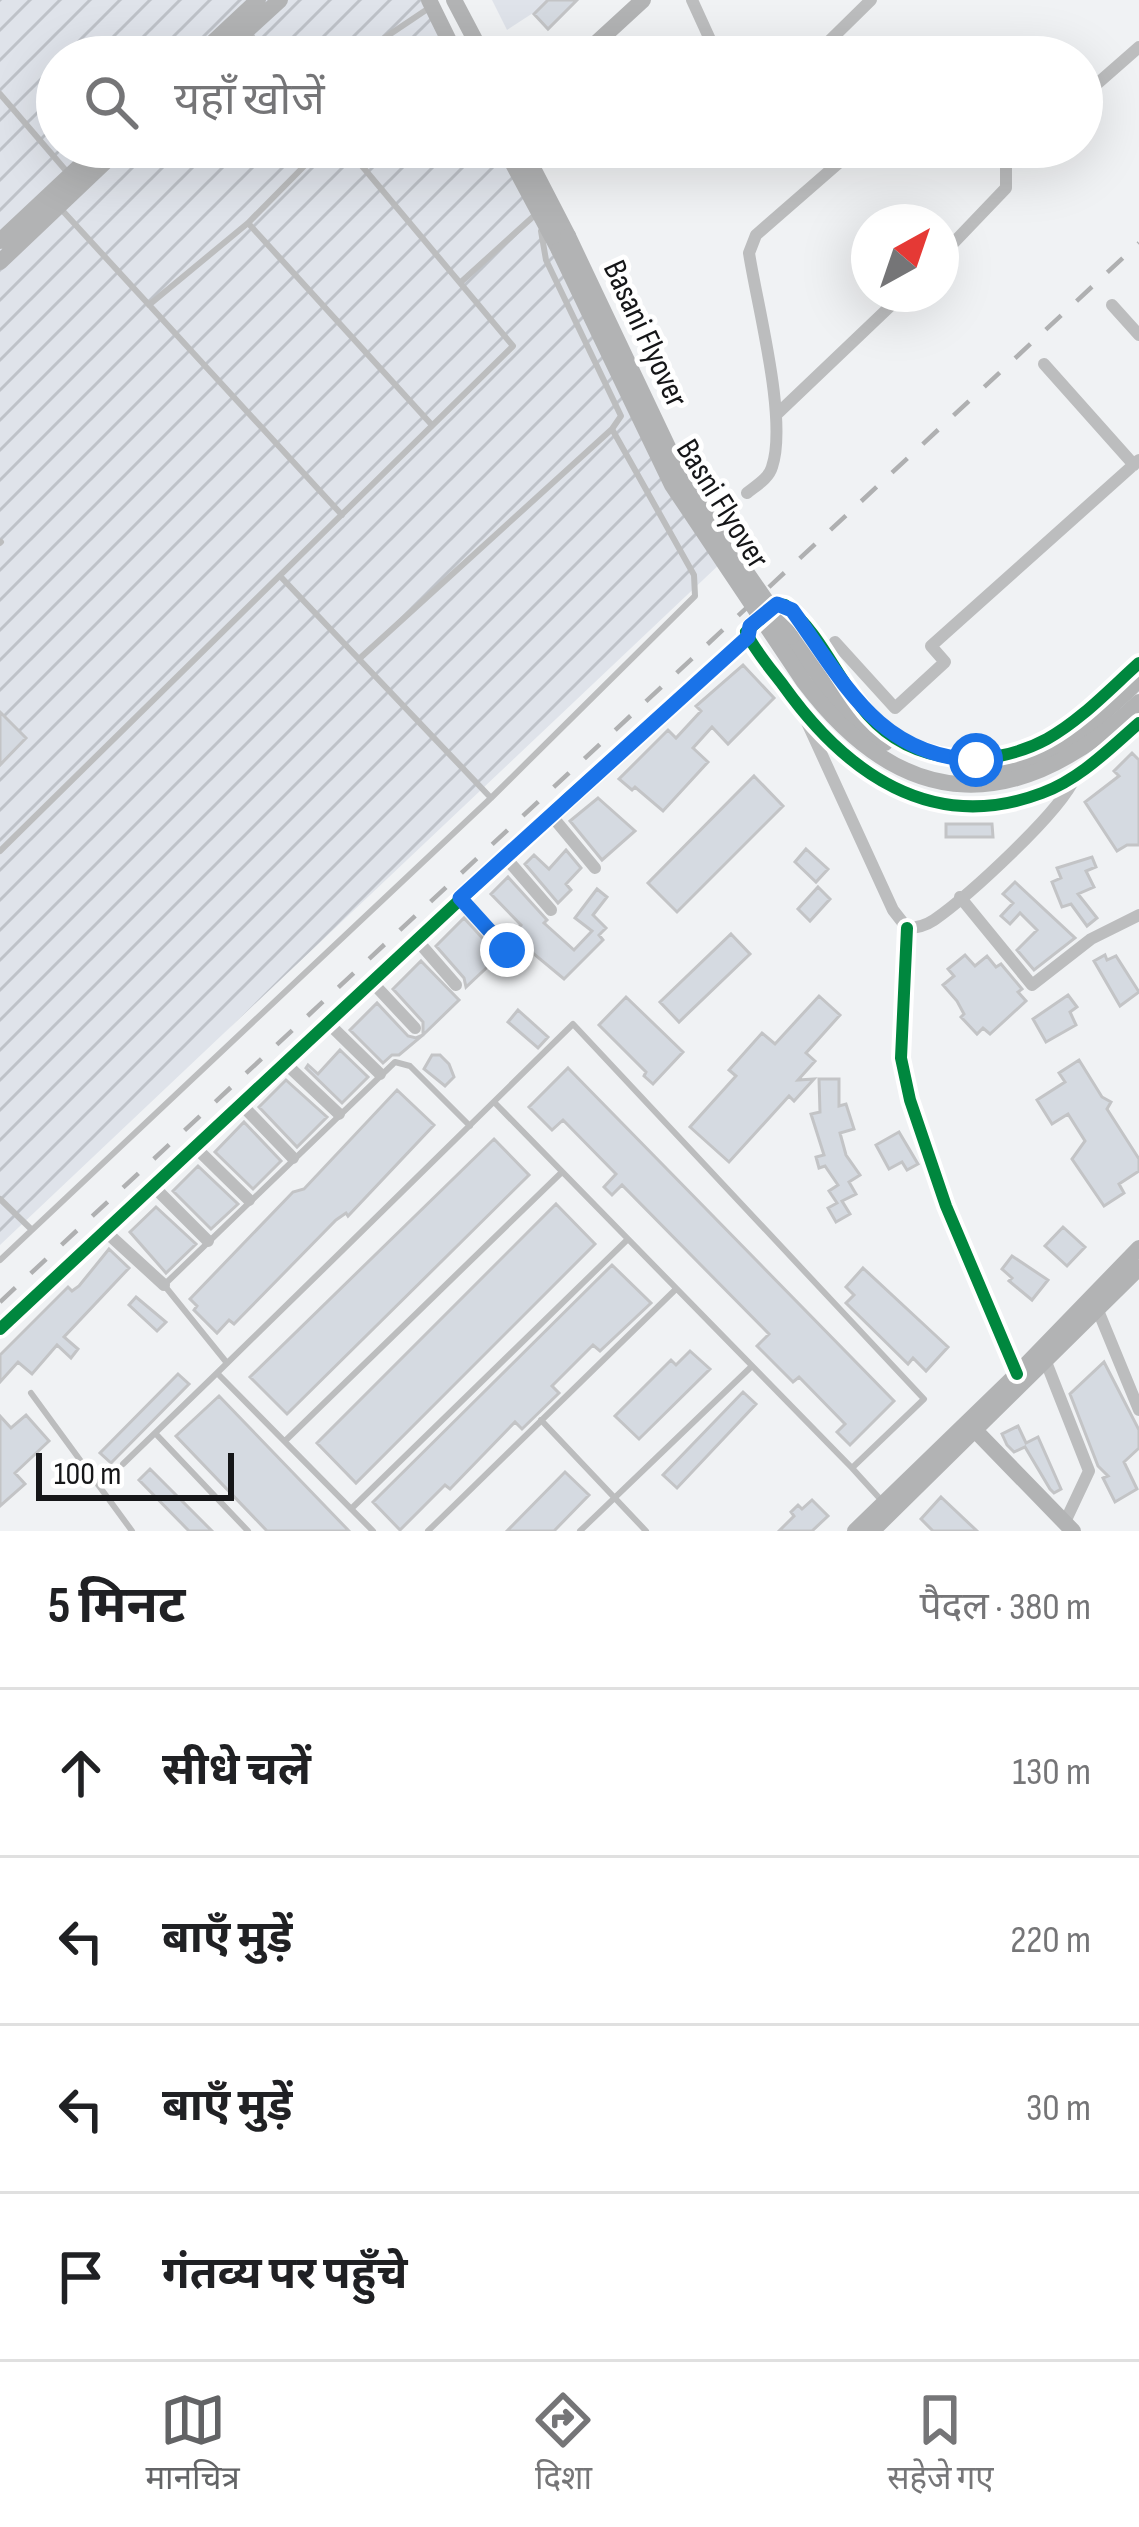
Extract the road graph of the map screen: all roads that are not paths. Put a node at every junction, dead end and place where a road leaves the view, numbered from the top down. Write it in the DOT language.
graph roads {
  1 [pos="258,0"];
  2 [pos="280,0"];
  3 [pos="454,0"];
  4 [pos="692,0"];
  5 [pos="871,0"];
  6 [pos="430,3"];
  7 [pos="634,3"];
  8 [pos="241,26"];
  9 [pos="226,36"];
  10 [pos="234,36"];
  11 [pos="250,36"];
  12 [pos="385,36"];
  13 [pos="447,36"];
  14 [pos="473,36"];
  15 [pos="600,36"];
  16 [pos="708,36"];
  17 [pos="834,36"];
  18 [pos="1139,47"];
  19 [pos="1103,79"];
  20 [pos="0,94"];
  21 [pos="36,136"];
  22 [pos="64,168"];
  23 [pos="78,168"];
  24 [pos="99,168"];
  25 [pos="302,168"];
  26 [pos="364,168"];
  27 [pos="515,168"];
  28 [pos="531,168"];
  29 [pos="833,168"];
  30 [pos="1006,168"];
  31 [pos="70,175"];
  32 [pos="58,206"];
  33 [pos="539,212"];
  34 [pos="248,223"];
  35 [pos="959,237"];
  36 [pos="0,241"];
  37 [pos="564,243"];
  38 [pos="0,262"];
  39 [pos="460,283"];
  40 [pos="148,304"];
  41 [pos="1112,305"];
  42 [pos="883,312"];
  43 [pos="1139,334"];
  44 [pos="1044,364"];
  45 [pos="776,415"];
  46 [pos="432,425"];
  47 [pos="612,429"];
  48 [pos="1137,462"];
  49 [pos="747,493"];
  50 [pos="342,515"];
  51 [pos="280,576"];
  52 [pos="748,637"];
  53 [pos="835,642"];
  54 [pos="359,659"];
  55 [pos="1139,663"];
  56 [pos="1139,680"];
  57 [pos="1139,702"];
  58 [pos="804,715"];
  59 [pos="1139,722"];
  60 [pos="1076,776"];
  61 [pos="491,798"];
  62 [pos="550,815"];
  63 [pos="0,851"];
  64 [pos="505,857"];
  65 [pos="595,868"];
  66 [pos="960,897"];
  67 [pos="460,898"];
  68 [pos="550,910"];
  69 [pos="1139,915"];
  70 [pos="907,928"];
  71 [pos="416,940"];
  72 [pos="507,950"];
  73 [pos="371,981"];
  74 [pos="457,985"];
  75 [pos="327,1022"];
  76 [pos="416,1028"];
  77 [pos="285,1063"];
  78 [pos="380,1074"];
  79 [pos="494,1102"];
  80 [pos="241,1104"];
  81 [pos="339,1114"];
  82 [pos="470,1126"];
  83 [pos="195,1147"];
  84 [pos="292,1159"];
  85 [pos="562,1172"];
  86 [pos="153,1186"];
  87 [pos="0,1199"];
  88 [pos="249,1200"];
  89 [pos="32,1231"];
  90 [pos="105,1231"];
  91 [pos="628,1239"];
  92 [pos="208,1241"];
  93 [pos="1139,1248"];
  94 [pos="0,1260"];
  95 [pos="1139,1268"];
  96 [pos="164,1285"];
  97 [pos="676,1288"];
  98 [pos="1097,1308"];
  99 [pos="0,1329"];
  100 [pos="1046,1362"];
  101 [pos="227,1363"];
  102 [pos="752,1366"];
  103 [pos="217,1373"];
  104 [pos="1017,1374"];
  105 [pos="31,1393"];
  106 [pos="1139,1410"];
  107 [pos="541,1420"];
  108 [pos="971,1427"];
  109 [pos="155,1433"];
  110 [pos="285,1442"];
  111 [pos="123,1464"];
  112 [pos="851,1468"];
  113 [pos="615,1498"];
  114 [pos="884,1503"];
  115 [pos="351,1509"];
  116 [pos="1069,1526"];
  117 [pos="132,1531"];
  118 [pos="248,1531"];
  119 [pos="373,1531"];
  120 [pos="428,1531"];
  121 [pos="580,1531"];
  122 [pos="646,1531"];
  123 [pos="855,1531"];
  124 [pos="872,1531"];
  1 -- 8 [label="street"];
  2 -- 8 [label="street"];
  3 -- 14 [label="street"];
  4 -- 16 [label="street"];
  5 -- 17 [label="street"];
  6 -- 12 [label="lane"];
  6 -- 13 [label="street"];
  7 -- 15 [label="street"];
  8 -- 9 [label="street"];
  8 -- 10 [label="street"];
  8 -- 11 [label="lane"];
  18 -- 19 [label="street"];
  20 -- 21 [label="lane"];
  22 -- 31 [label="lane"];
  23 -- 31 [label="street"];
  24 -- 32 [label="street"];
  25 -- 34 [label="lane"];
  26 -- 39 [label="lane"];
  27 -- 33 [label="street, Basani Flyover"];
  28 -- 37 [label="street"];
  29 -- 45 [label="street"];
  30 -- 35 [label="street"];
  31 -- 36 [label="street"];
  32 -- 38 [label="street"];
  32 -- 40 [label="lane"];
  33 -- 37 [label="street, Basani Flyover"];
  33 -- 39 [label="lane"];
  33 -- 47 [label="lane"];
  34 -- 40 [label="lane"];
  34 -- 46 [label="lane"];
  37 -- 56 [label="street, Basani Flyover, bridge"];
  37 -- 57 [label="street, Basni Flyover, bridge"];
  39 -- 46 [label="lane"];
  40 -- 50 [label="lane"];
  41 -- 43 [label="street"];
  42 -- 45 [label="street"];
  44 -- 48 [label="street"];
  45 -- 49 [label="street"];
  46 -- 50 [label="lane"];
  47 -- 54 [label="lane"];
  47 -- 61 [label="lane"];
  48 -- 53 [label="street"];
  50 -- 51 [label="lane"];
  51 -- 54 [label="lane"];
  51 -- 63 [label="lane"];
  52 -- 55 [label="street"];
  52 -- 58 [label="street"];
  52 -- 62 [label="street"];
  54 -- 61 [label="lane"];
  58 -- 60 [label="street"];
  58 -- 70 [label="street"];
  59 -- 60 [label="street"];
  60 -- 66 [label="street"];
  61 -- 89 [label="lane"];
  62 -- 64 [label="street"];
  62 -- 65 [label="street"];
  64 -- 67 [label="street"];
  64 -- 68 [label="street"];
  66 -- 69 [label="street"];
  66 -- 70 [label="street"];
  67 -- 71 [label="street"];
  67 -- 72 [label="street"];
  70 -- 104 [label="street"];
  71 -- 73 [label="street"];
  71 -- 74 [label="street"];
  73 -- 75 [label="street"];
  73 -- 76 [label="street"];
  75 -- 77 [label="street"];
  75 -- 78 [label="street"];
  77 -- 80 [label="street"];
  77 -- 81 [label="street"];
  78 -- 81 [label="lane"];
  78 -- 82 [label="lane"];
  79 -- 82 [label="lane"];
  79 -- 85 [label="lane"];
  79 -- 112 [label="lane"];
  80 -- 83 [label="street"];
  80 -- 84 [label="street"];
  81 -- 84 [label="lane"];
  82 -- 101 [label="lane"];
  83 -- 86 [label="street"];
  83 -- 88 [label="street"];
  84 -- 88 [label="lane"];
  85 -- 91 [label="lane"];
  85 -- 110 [label="lane"];
  86 -- 90 [label="street"];
  86 -- 92 [label="street"];
  87 -- 89 [label="lane"];
  88 -- 92 [label="lane"];
  89 -- 94 [label="lane"];
  90 -- 96 [label="street"];
  90 -- 99 [label="street"];
  91 -- 97 [label="lane"];
  91 -- 115 [label="lane"];
  92 -- 96 [label="lane"];
  93 -- 104 [label="street"];
  95 -- 98 [label="street"];
  96 -- 101 [label="lane"];
  97 -- 102 [label="lane"];
  97 -- 107 [label="lane"];
  98 -- 100 [label="street"];
  98 -- 106 [label="street"];
  100 -- 108 [label="street"];
  100 -- 116 [label="street"];
  101 -- 103 [label="lane"];
  102 -- 112 [label="lane"];
  102 -- 113 [label="lane"];
  103 -- 109 [label="lane"];
  103 -- 110 [label="lane"];
  104 -- 108 [label="street"];
  105 -- 117 [label="lane"];
  107 -- 113 [label="lane"];
  107 -- 120 [label="lane"];
  108 -- 114 [label="street"];
  108 -- 116 [label="street"];
  108 -- 124 [label="street"];
  109 -- 111 [label="lane"];
  109 -- 118 [label="lane"];
  110 -- 115 [label="lane"];
  112 -- 114 [label="lane"];
  113 -- 121 [label="lane"];
  113 -- 122 [label="lane"];
  114 -- 123 [label="street"];
  115 -- 119 [label="lane"];
}
